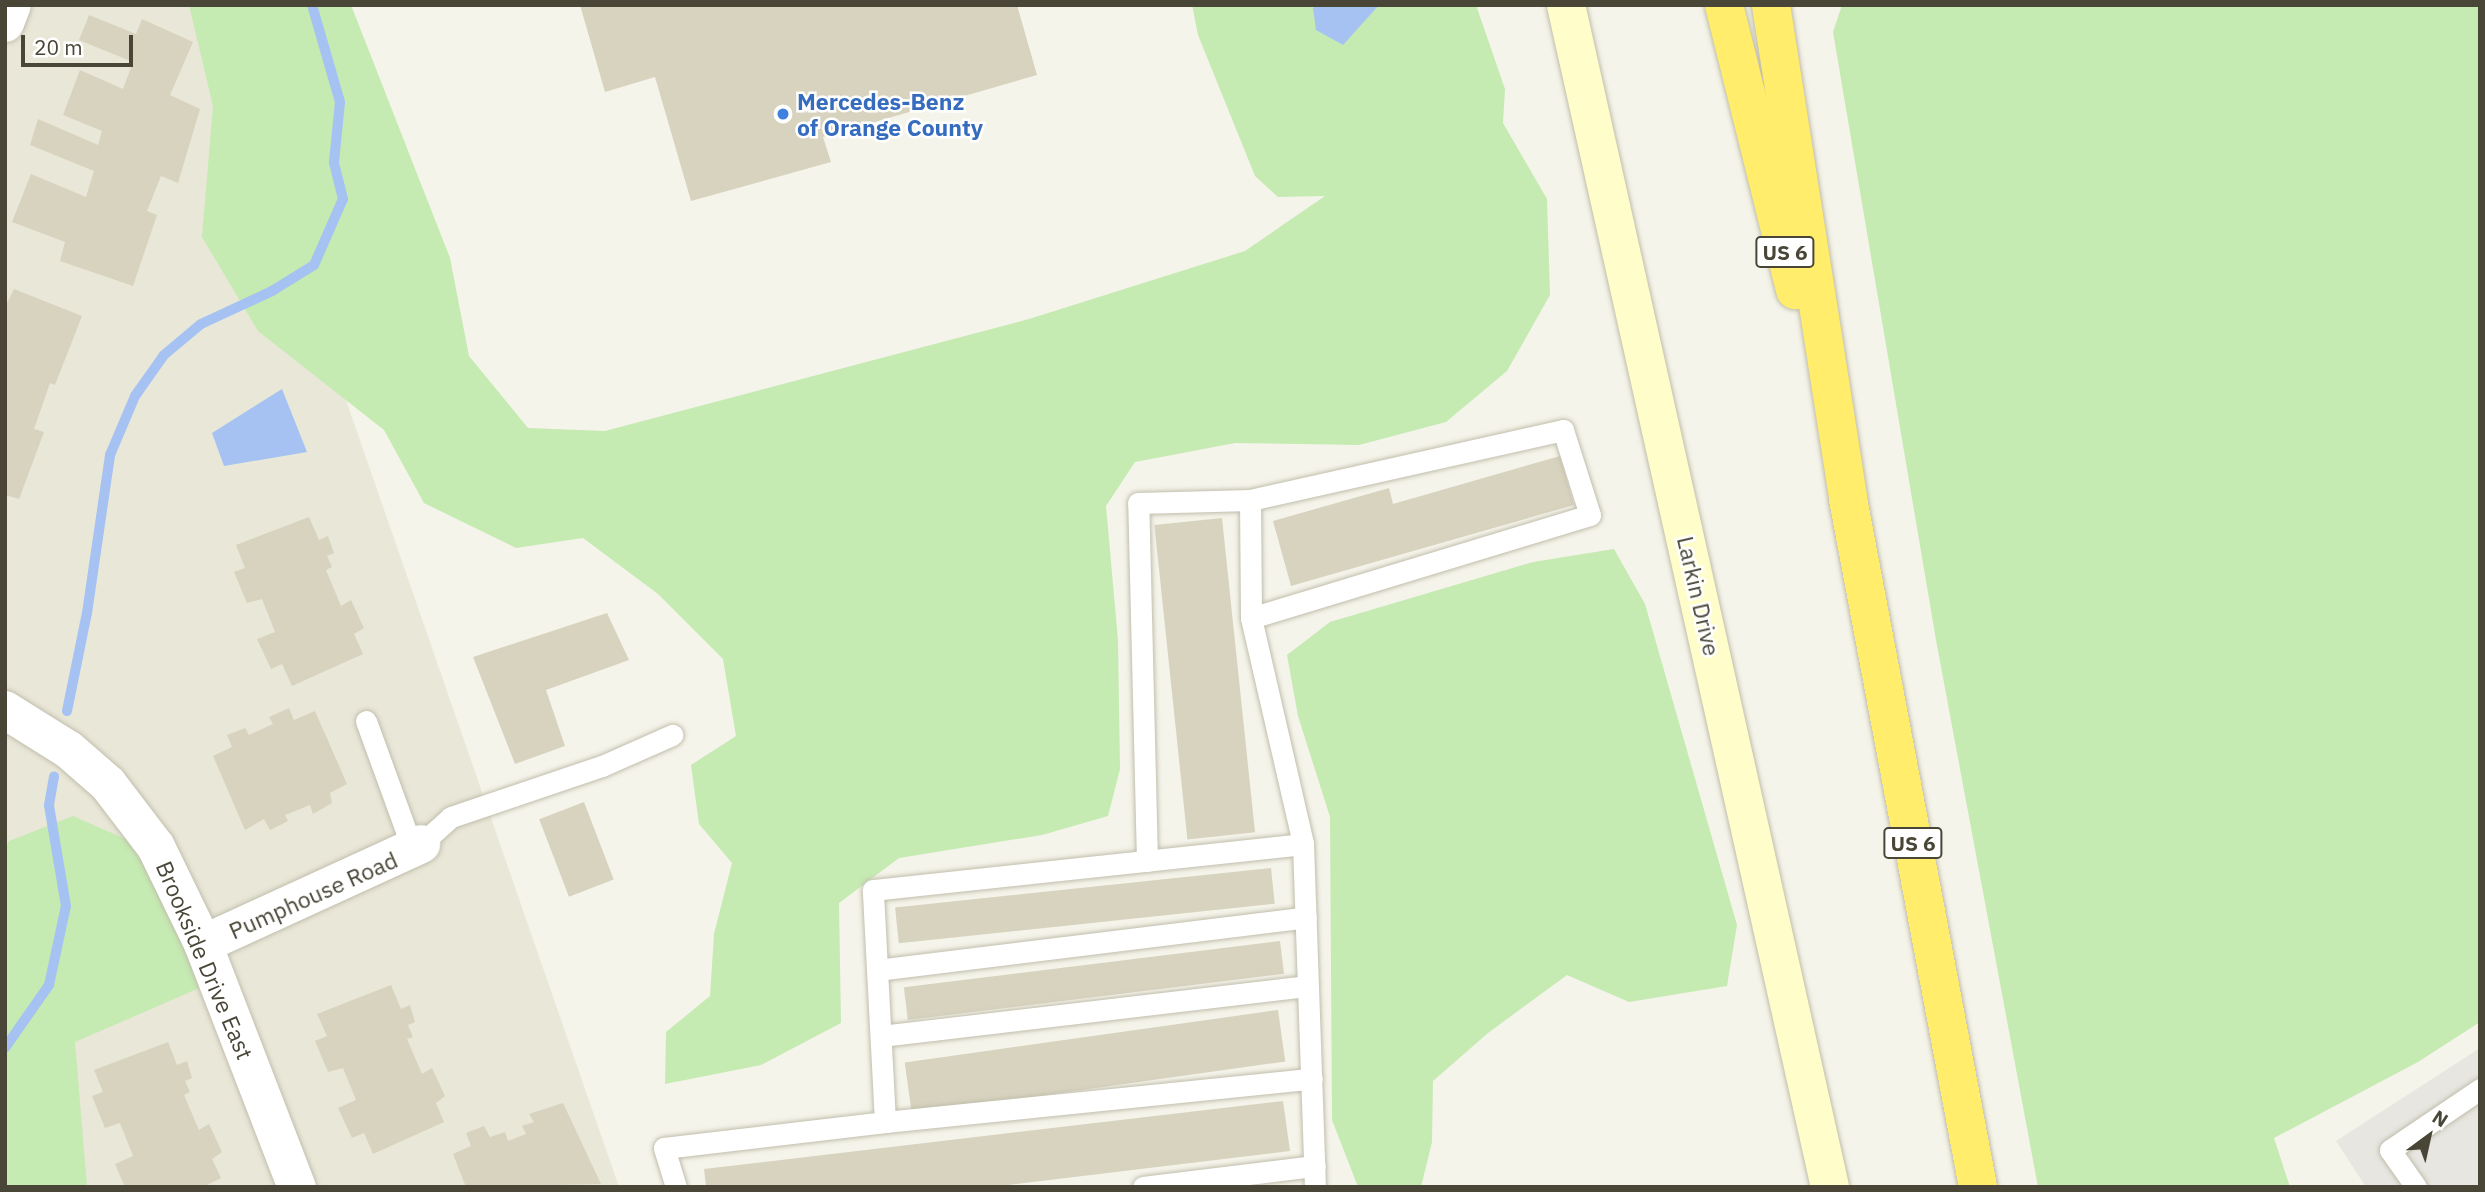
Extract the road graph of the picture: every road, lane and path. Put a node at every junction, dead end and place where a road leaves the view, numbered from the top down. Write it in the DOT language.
graph roads {
  1 [pos="12,5"];
  2 [pos="1566,5"];
  3 [pos="1724,5"];
  4 [pos="1771,5"];
  5 [pos="5,23"];
  6 [pos="1848,499"];
  7 [pos="1250,500"];
  8 [pos="1251,618"];
  9 [pos="5,710"];
  10 [pos="366,722"];
  11 [pos="672,735"];
  12 [pos="1303,844"];
  13 [pos="417,847"];
  14 [pos="1147,861"];
  15 [pos="1306,917"];
  16 [pos="203,944"];
  17 [pos="877,970"];
  18 [pos="1308,986"];
  19 [pos="881,1036"];
  20 [pos="1312,1079"];
  21 [pos="2480,1089"];
  22 [pos="885,1122"];
  23 [pos="1315,1176"];
  24 [pos="297,1187"];
  25 [pos="676,1187"];
  26 [pos="1143,1187"];
  27 [pos="1830,1187"];
  28 [pos="1978,1187"];
  29 [pos="2416,1187"];
  1 -- 5 [label="street"];
  2 -- 27 [label="street, Larkin Drive"];
  3 -- 6 [label="highway, US 6"];
  4 -- 6 [label="highway, US 6"];
  6 -- 28 [label="highway, US 6"];
  7 -- 8 [label="lane"];
  7 -- 8 [label="lane"];
  7 -- 14 [label="lane"];
  8 -- 12 [label="lane"];
  9 -- 16 [label="street, Brookside Drive East"];
  10 -- 13 [label="lane"];
  11 -- 13 [label="lane"];
  12 -- 14 [label="lane"];
  12 -- 15 [label="lane"];
  13 -- 16 [label="street, Pumphouse Road"];
  14 -- 17 [label="lane"];
  15 -- 17 [label="lane"];
  15 -- 18 [label="lane"];
  16 -- 24 [label="street, Brookside Drive East"];
  17 -- 19 [label="lane"];
  18 -- 19 [label="lane"];
  18 -- 20 [label="lane"];
  19 -- 22 [label="lane"];
  20 -- 22 [label="lane"];
  20 -- 23 [label="lane"];
  21 -- 29 [label="lane"];
  22 -- 25 [label="lane"];
  23 -- 26 [label="lane"];
}
